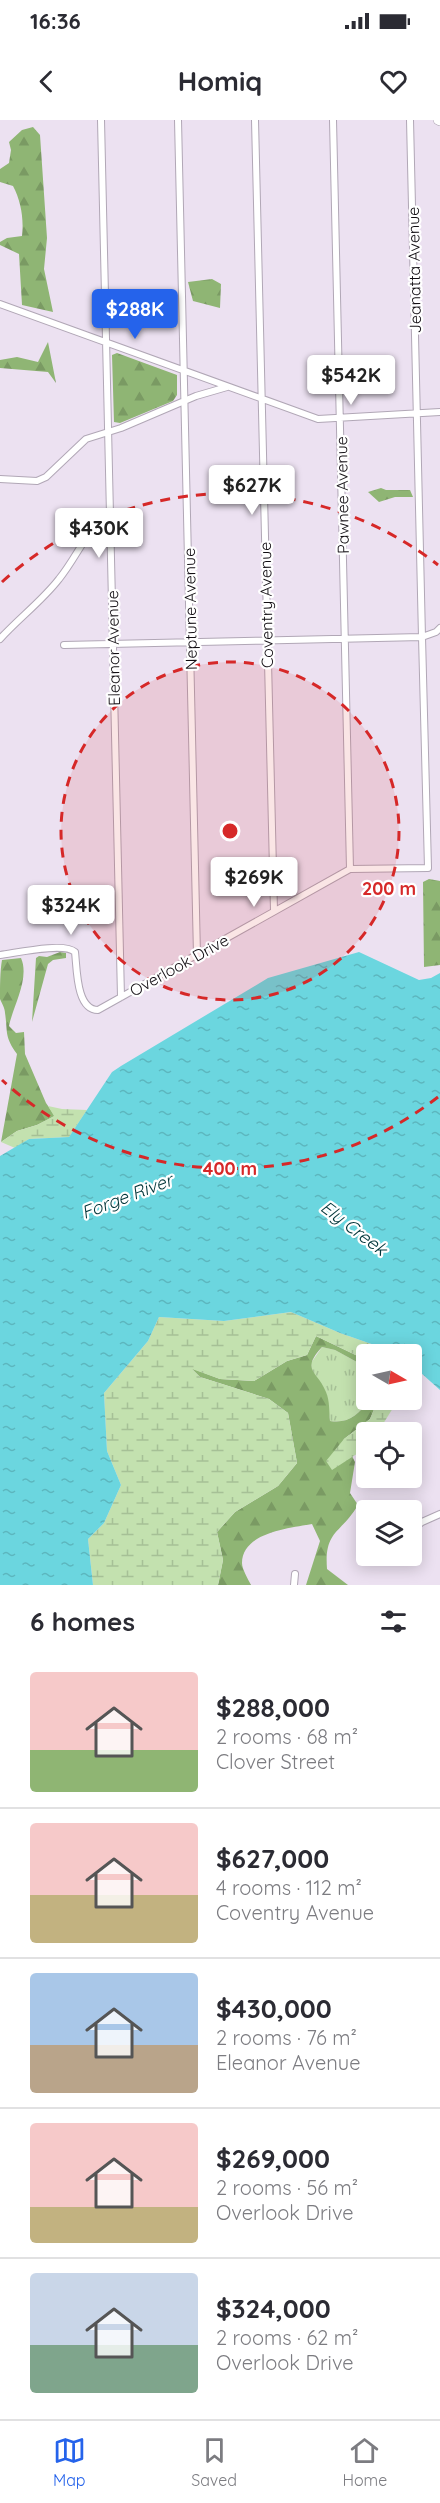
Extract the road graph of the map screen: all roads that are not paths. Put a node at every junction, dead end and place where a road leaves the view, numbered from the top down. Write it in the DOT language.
graph roads {
  1 [pos="100,120"];
  2 [pos="178,120"];
  3 [pos="255,120"];
  4 [pos="333,120"];
  5 [pos="410,120"];
  6 [pos="0,304"];
  7 [pos="106,342"];
  8 [pos="184,369"];
  9 [pos="227,387"];
  10 [pos="261,398"];
  11 [pos="184,402"];
  12 [pos="440,412"];
  13 [pos="417,413"];
  14 [pos="340,418"];
  15 [pos="108,431"];
  16 [pos="0,479"];
  17 [pos="110,511"];
  18 [pos="440,628"];
  19 [pos="422,637"];
  20 [pos="345,638"];
  21 [pos="0,639"];
  22 [pos="267,640"];
  23 [pos="190,643"];
  24 [pos="112,644"];
  25 [pos="64,645"];
  26 [pos="350,869"];
  27 [pos="274,911"];
  28 [pos="0,955"];
  29 [pos="197,955"];
  30 [pos="121,997"];
  31 [pos="440,1514"];
  32 [pos="422,1522"];
  33 [pos="295,1574"];
  34 [pos="294,1585"];
  1 -- 7 [label="street, Eleanor Avenue"];
  2 -- 8 [label="street, Neptune Avenue"];
  3 -- 10 [label="street, Coventry Avenue"];
  4 -- 14 [label="street, Pawnee Avenue"];
  5 -- 13 [label="street, Jeanatta Avenue"];
  6 -- 7 [label="street"];
  7 -- 8 [label="street"];
  7 -- 15 [label="street, Eleanor Avenue"];
  8 -- 9 [label="street"];
  8 -- 11 [label="street, Neptune Avenue"];
  9 -- 10 [label="street"];
  9 -- 11 [label="street"];
  10 -- 14 [label="street"];
  10 -- 22 [label="street, Coventry Avenue"];
  11 -- 15 [label="street"];
  11 -- 23 [label="street, Neptune Avenue"];
  12 -- 13 [label="street"];
  13 -- 14 [label="street"];
  13 -- 19 [label="street, Jeanatta Avenue"];
  14 -- 20 [label="street, Pawnee Avenue"];
  15 -- 16 [label="street"];
  15 -- 17 [label="street, Eleanor Avenue"];
  17 -- 21 [label="street"];
  17 -- 24 [label="street, Eleanor Avenue"];
  18 -- 19 [label="street"];
  19 -- 20 [label="street"];
  19 -- 26 [label="street, Overlook Drive"];
  20 -- 22 [label="street"];
  20 -- 26 [label="street, Pawnee Avenue"];
  22 -- 23 [label="street"];
  22 -- 27 [label="street, Coventry Avenue"];
  23 -- 24 [label="street"];
  23 -- 29 [label="street, Neptune Avenue"];
  24 -- 25 [label="street"];
  24 -- 30 [label="street, Eleanor Avenue"];
  26 -- 27 [label="street, Overlook Drive"];
  27 -- 29 [label="street, Overlook Drive"];
  28 -- 30 [label="street, Overlook Drive"];
  29 -- 30 [label="street, Overlook Drive"];
  31 -- 32 [label="street"];
  33 -- 34 [label="street"];
}
